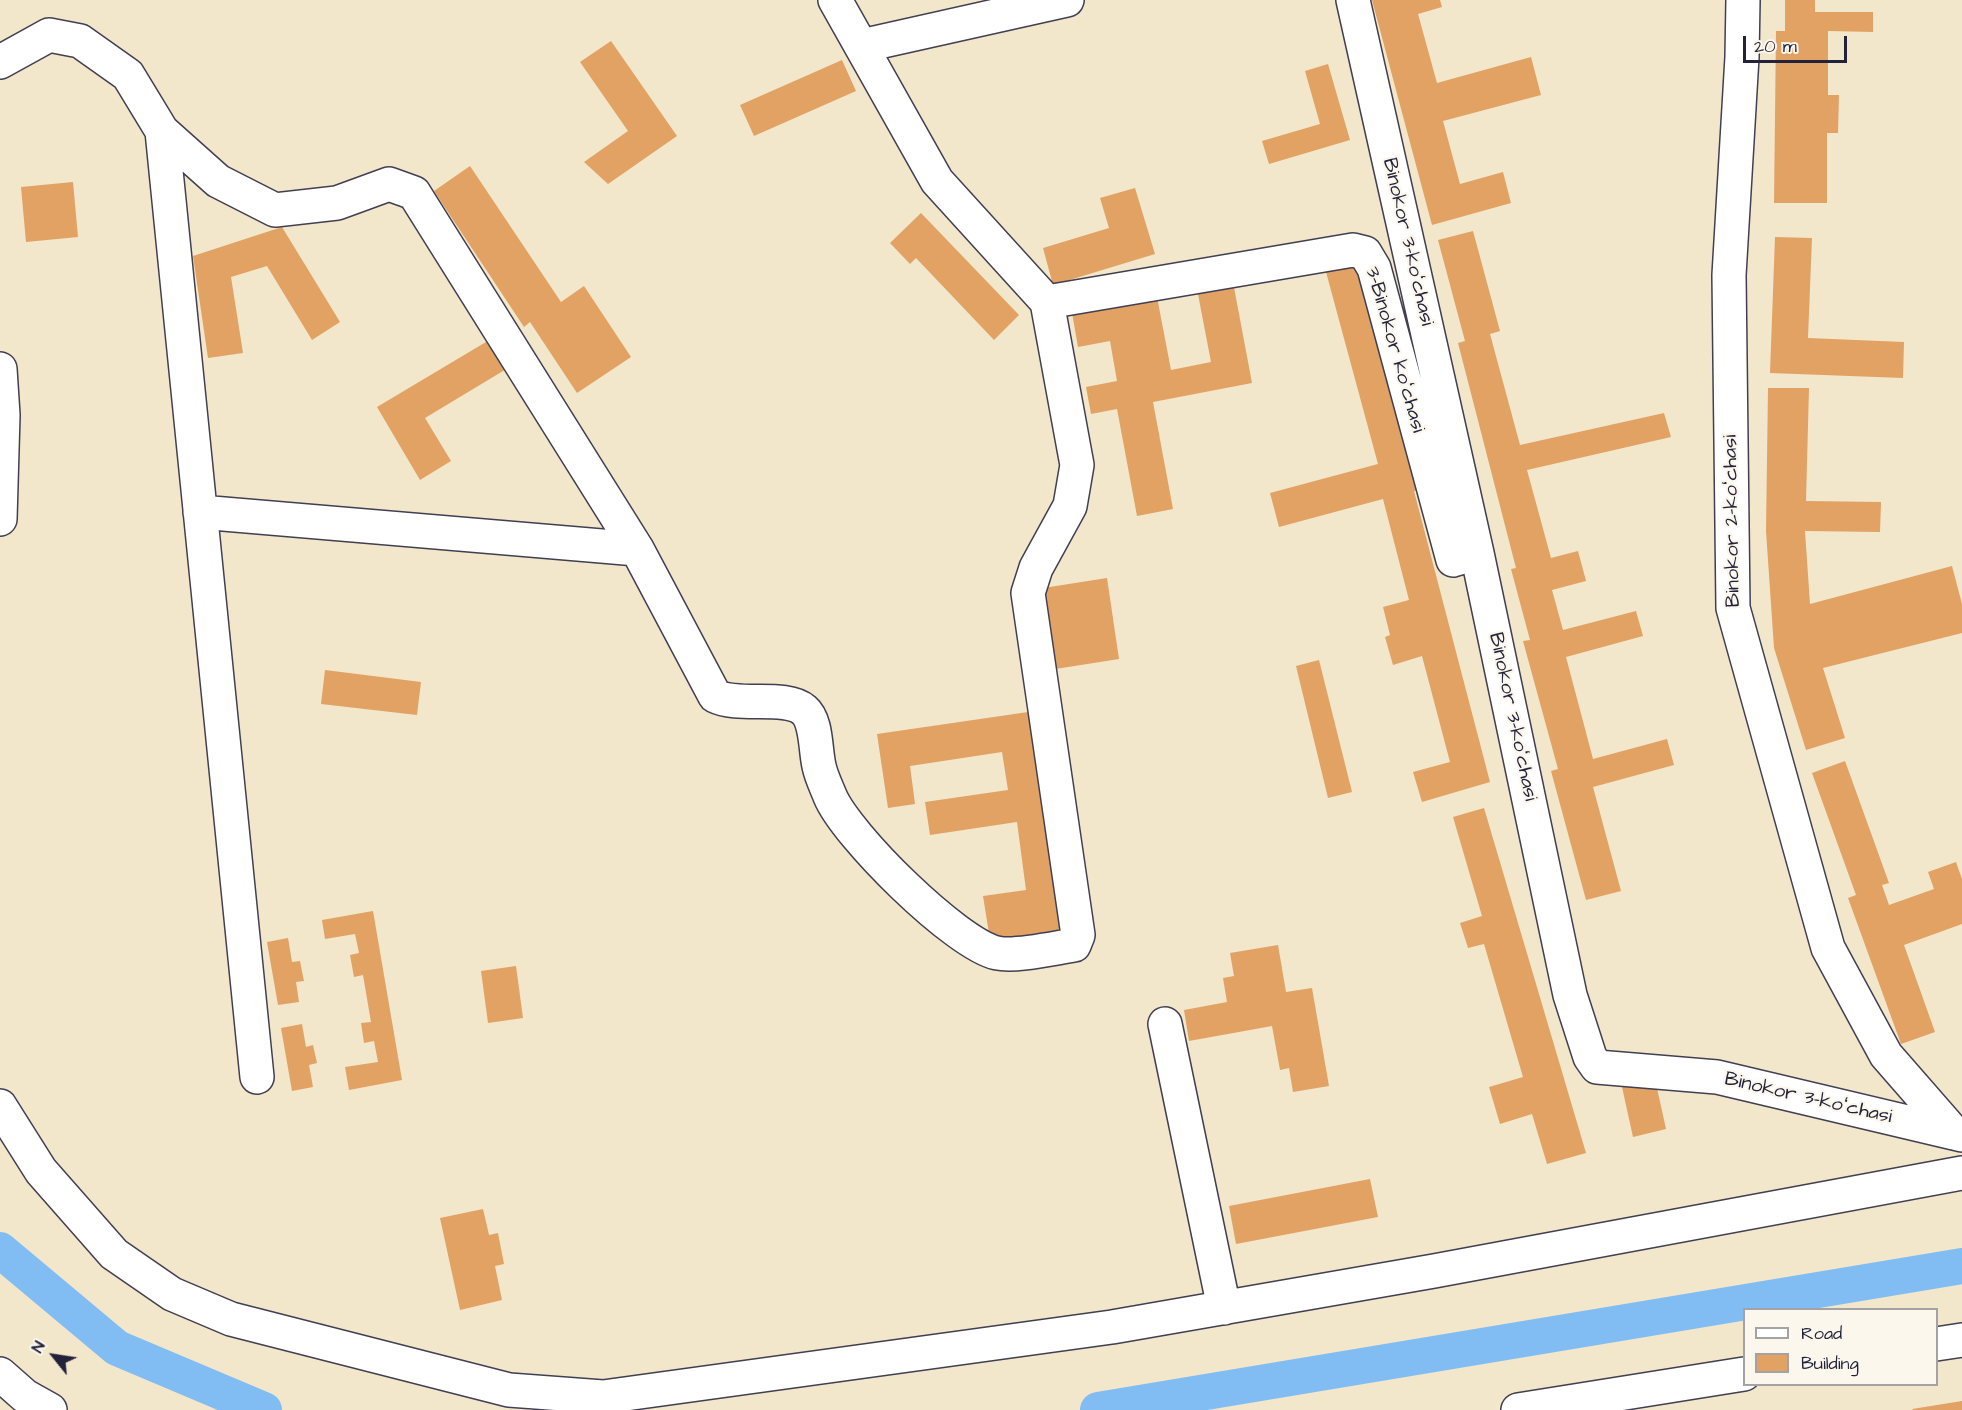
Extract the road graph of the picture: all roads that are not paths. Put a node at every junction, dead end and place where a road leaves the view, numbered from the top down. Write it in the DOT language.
graph roads {
  1 [pos="835,0"];
  2 [pos="1068,0"];
  3 [pos="1353,0"];
  4 [pos="1743,0"];
  5 [pos="861,46"];
  6 [pos="0,62"];
  7 [pos="162,131"];
  8 [pos="1047,302"];
  9 [pos="0,369"];
  10 [pos="2,415"];
  11 [pos="200,512"];
  12 [pos="0,519"];
  13 [pos="637,549"];
  14 [pos="1478,553"];
  15 [pos="1165,1024"];
  16 [pos="257,1077"];
  17 [pos="0,1106"];
  18 [pos="1958,1134"];
  19 [pos="1962,1173"];
  20 [pos="1224,1308"];
  21 [pos="1962,1340"];
  22 [pos="1938,1344"];
  23 [pos="0,1374"];
  24 [pos="1743,1374"];
  25 [pos="50,1410"];
  26 [pos="1518,1410"];
  1 -- 5 [label="street"];
  2 -- 5 [label="street"];
  3 -- 14 [label="street, Binokor 3-koʻchasi"];
  4 -- 18 [label="street, Binokor 2-koʻchasi"];
  5 -- 8 [label="street"];
  6 -- 7 [label="street"];
  7 -- 11 [label="street"];
  7 -- 13 [label="street"];
  8 -- 13 [label="street"];
  8 -- 14 [label="street, 3-Binokor koʻchasi"];
  9 -- 10 [label="street"];
  10 -- 12 [label="street"];
  11 -- 13 [label="street"];
  11 -- 16 [label="street"];
  14 -- 18 [label="street, Binokor 3-koʻchasi"];
  15 -- 20 [label="street"];
  17 -- 20 [label="street"];
  19 -- 20 [label="street"];
  21 -- 22 [label="street"];
  23 -- 25 [label="street"];
  24 -- 26 [label="street"];
}
